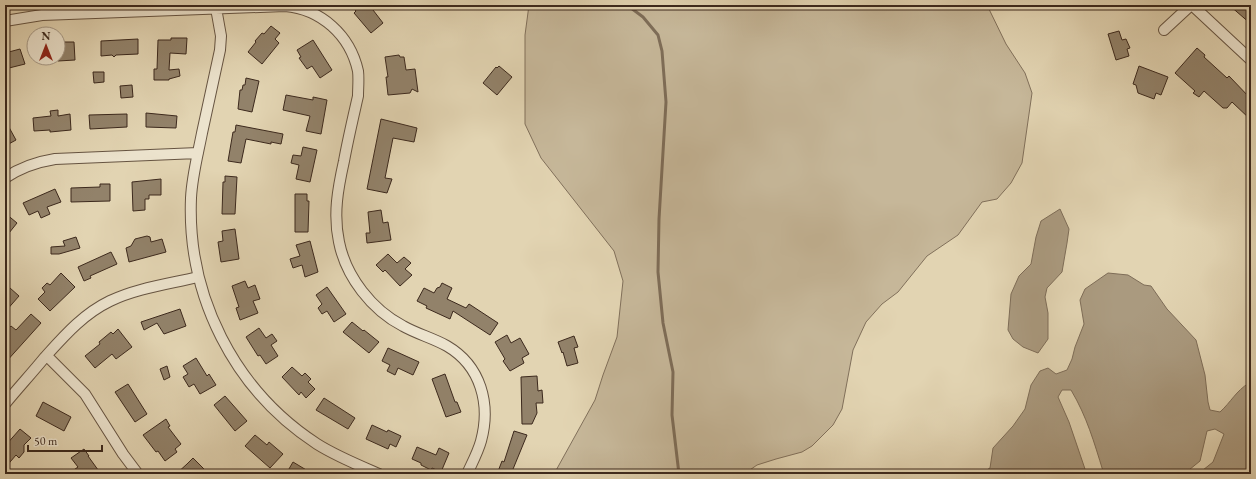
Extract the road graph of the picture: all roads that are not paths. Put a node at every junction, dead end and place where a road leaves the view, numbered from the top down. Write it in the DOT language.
graph roads {
  1 [pos="1192,5"];
  2 [pos="216,8"];
  3 [pos="5,21"];
  4 [pos="1164,30"];
  5 [pos="1251,60"];
  6 [pos="198,153"];
  7 [pos="5,178"];
  8 [pos="198,277"];
  9 [pos="47,356"];
  10 [pos="5,404"];
  11 [pos="138,474"];
  12 [pos="379,474"];
  13 [pos="467,474"];
  1 -- 4 [label="street"];
  1 -- 5 [label="street"];
  2 -- 3 [label="street"];
  2 -- 6 [label="street"];
  2 -- 13 [label="street"];
  6 -- 7 [label="street"];
  6 -- 8 [label="street"];
  8 -- 9 [label="street"];
  8 -- 12 [label="street"];
  9 -- 10 [label="street"];
  9 -- 11 [label="street"];
}
